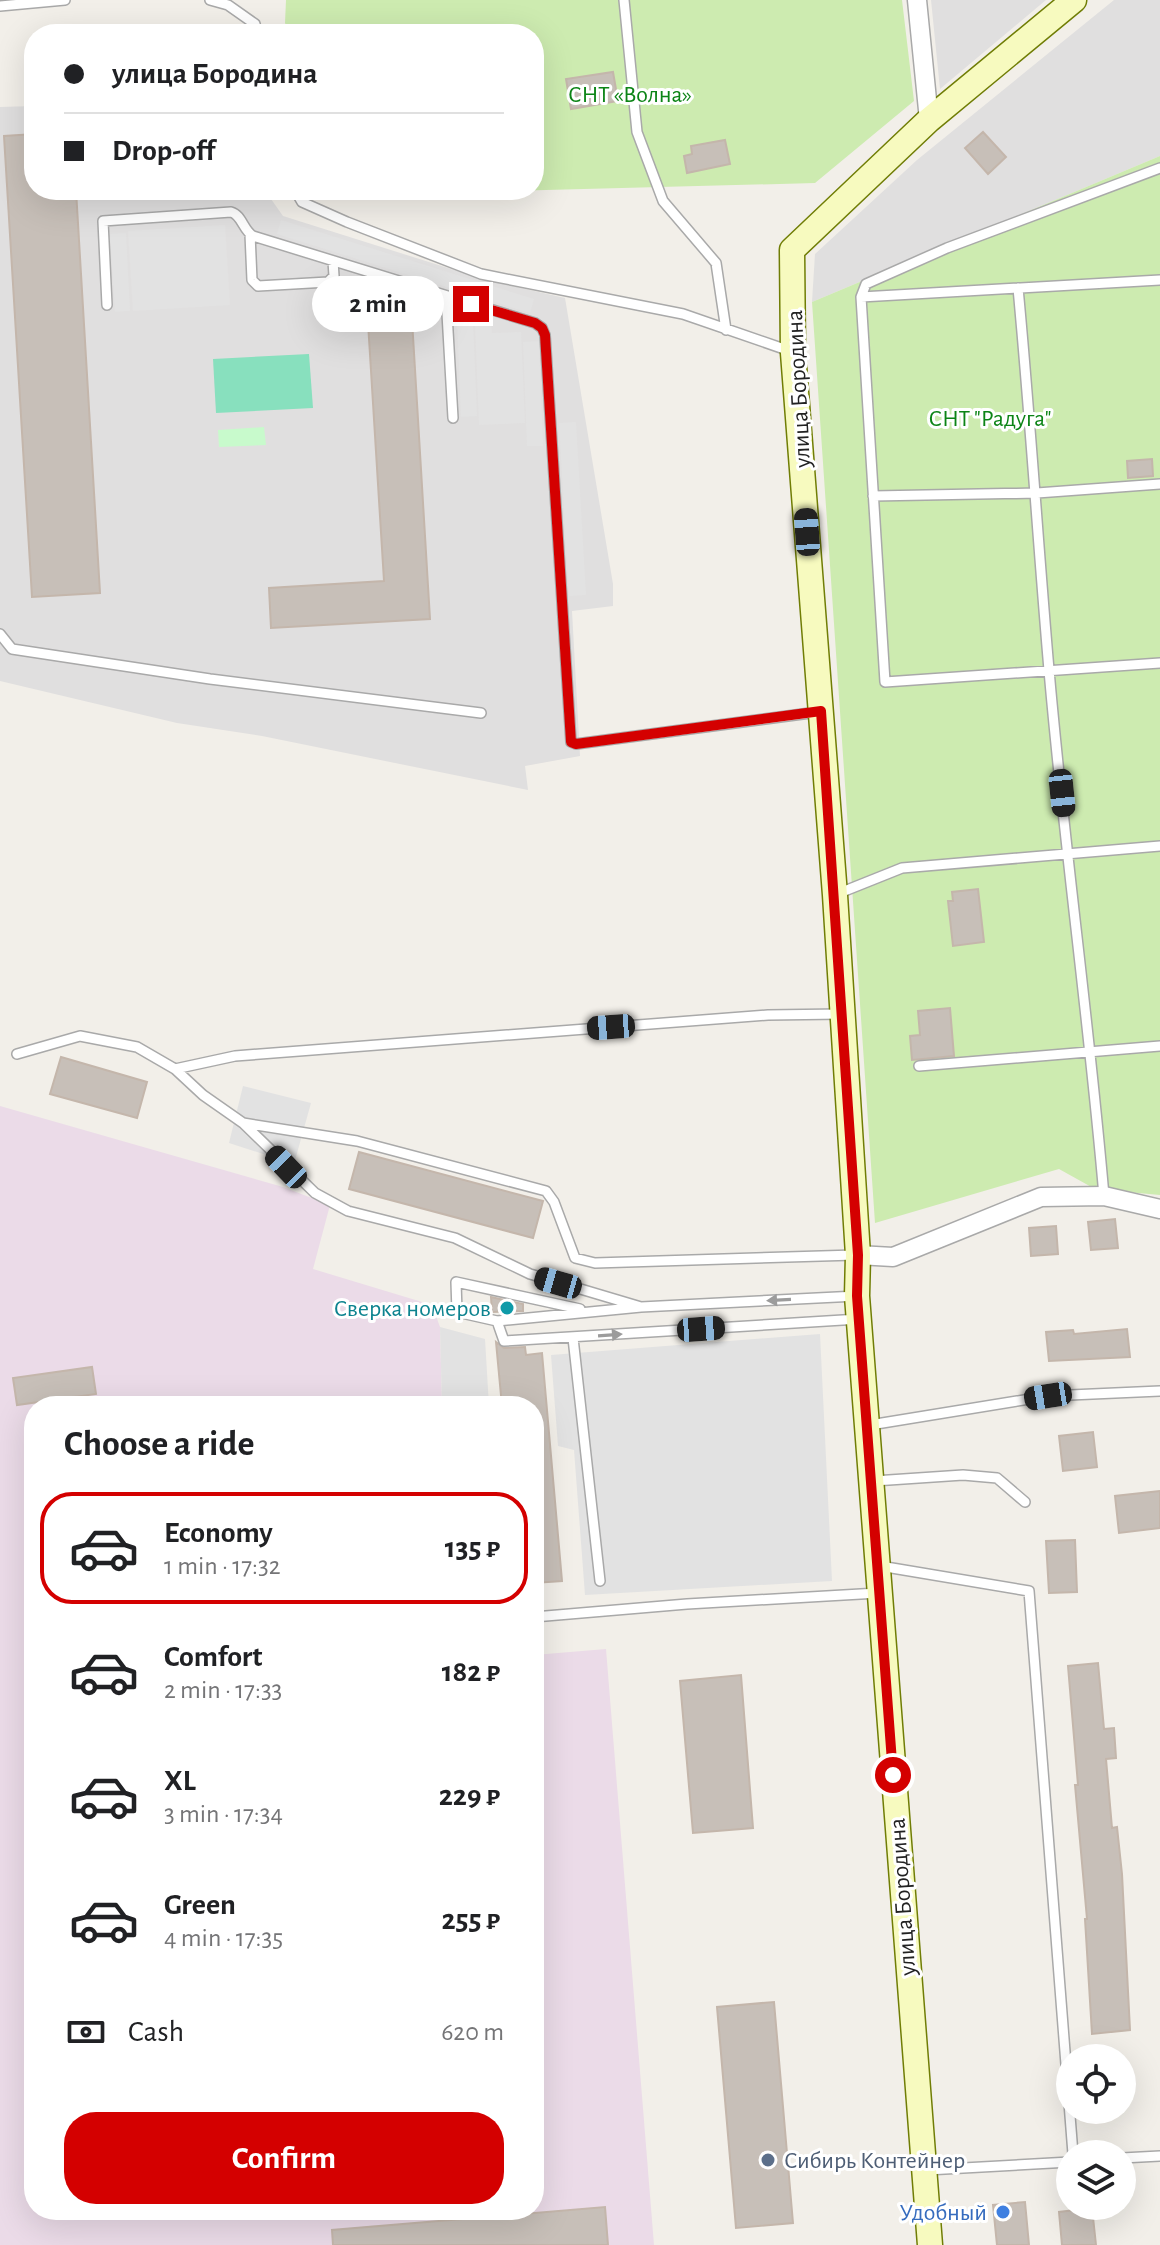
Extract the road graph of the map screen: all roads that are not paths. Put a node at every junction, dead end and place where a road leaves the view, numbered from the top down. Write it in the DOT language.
graph roads {
  1 [pos="65,0"];
  2 [pos="210,0"];
  3 [pos="624,0"];
  4 [pos="917,0"];
  5 [pos="1074,0"];
  6 [pos="0,6"];
  7 [pos="255,24"];
  8 [pos="929,120"];
  9 [pos="1160,168"];
  10 [pos="301,200"];
  11 [pos="250,234"];
  12 [pos="333,261"];
  13 [pos="1160,280"];
  14 [pos="1018,288"];
  15 [pos="446,296"];
  16 [pos="861,297"];
  17 [pos="107,305"];
  18 [pos="726,330"];
  19 [pos="793,353"];
  20 [pos="453,418"];
  21 [pos="1160,484"];
  22 [pos="1037,493"];
  23 [pos="873,496"];
  24 [pos="0,634"];
  25 [pos="1160,663"];
  26 [pos="1049,671"];
  27 [pos="821,711"];
  28 [pos="481,713"];
  29 [pos="1160,846"];
  30 [pos="1069,853"];
  31 [pos="835,895"];
  32 [pos="841,1014"];
  33 [pos="1160,1046"];
  34 [pos="1092,1052"];
  35 [pos="17,1054"];
  36 [pos="919,1066"];
  37 [pos="175,1069"];
  38 [pos="243,1123"];
  39 [pos="1104,1196"];
  40 [pos="1160,1209"];
  41 [pos="858,1255"];
  42 [pos="641,1307"];
  43 [pos="858,1307"];
  44 [pos="588,1311"];
  45 [pos="497,1321"];
  46 [pos="573,1338"];
  47 [pos="1160,1391"];
  48 [pos="866,1425"];
  49 [pos="870,1482"];
  50 [pos="1025,1502"];
  51 [pos="876,1566"];
  52 [pos="600,1581"];
  53 [pos="878,1593"];
  54 [pos="544,1616"];
  55 [pos="1072,2140"];
  56 [pos="1160,2156"];
  57 [pos="1136,2157"];
  58 [pos="1056,2163"];
  59 [pos="923,2170"];
  60 [pos="930,2245"];
  1 -- 6 [label="lane"];
  2 -- 7 [label="lane"];
  3 -- 18 [label="lane"];
  4 -- 8 [label="street"];
  5 -- 8 [label="main road, улица Бородина"];
  8 -- 19 [label="main road, улица Бородина"];
  9 -- 16 [label="lane"];
  10 -- 18 [label="lane"];
  11 -- 12 [label="lane"];
  11 -- 12 [label="lane"];
  11 -- 17 [label="lane"];
  12 -- 15 [label="lane"];
  13 -- 14 [label="lane"];
  14 -- 16 [label="lane"];
  14 -- 22 [label="lane"];
  15 -- 20 [label="lane"];
  15 -- 27 [label="lane"];
  16 -- 23 [label="lane"];
  18 -- 19 [label="lane"];
  19 -- 27 [label="main road, улица Бородина"];
  21 -- 22 [label="lane"];
  22 -- 23 [label="lane"];
  22 -- 26 [label="lane"];
  23 -- 26 [label="lane"];
  24 -- 28 [label="lane"];
  25 -- 26 [label="lane"];
  26 -- 30 [label="lane"];
  27 -- 31 [label="main road, улица Бородина"];
  29 -- 30 [label="lane"];
  30 -- 31 [label="lane"];
  30 -- 34 [label="lane"];
  31 -- 32 [label="main road, улица Бородина"];
  32 -- 37 [label="lane"];
  32 -- 41 [label="main road, улица Бородина"];
  33 -- 34 [label="lane"];
  34 -- 36 [label="lane"];
  34 -- 39 [label="lane"];
  35 -- 37 [label="lane"];
  37 -- 38 [label="lane"];
  38 -- 41 [label="lane"];
  38 -- 42 [label="lane"];
  39 -- 40 [label="street"];
  39 -- 41 [label="street"];
  41 -- 43 [label="main road, улица Бородина"];
  43 -- 42 [label="lane, one-way"];
  42 -- 44 [label="lane"];
  46 -- 43 [label="lane, one-way"];
  43 -- 48 [label="main road, улица Бородина"];
  44 -- 45 [label="lane"];
  44 -- 45 [label="lane"];
  45 -- 46 [label="lane"];
  46 -- 52 [label="lane"];
  47 -- 48 [label="lane"];
  48 -- 49 [label="main road, улица Бородина"];
  49 -- 50 [label="lane"];
  49 -- 51 [label="main road, улица Бородина"];
  51 -- 53 [label="main road, улица Бородина"];
  51 -- 55 [label="lane"];
  53 -- 54 [label="lane"];
  53 -- 59 [label="main road, улица Бородина"];
  56 -- 57 [label="lane"];
  58 -- 59 [label="lane"];
  59 -- 60 [label="main road, улица Бородина"];
}
